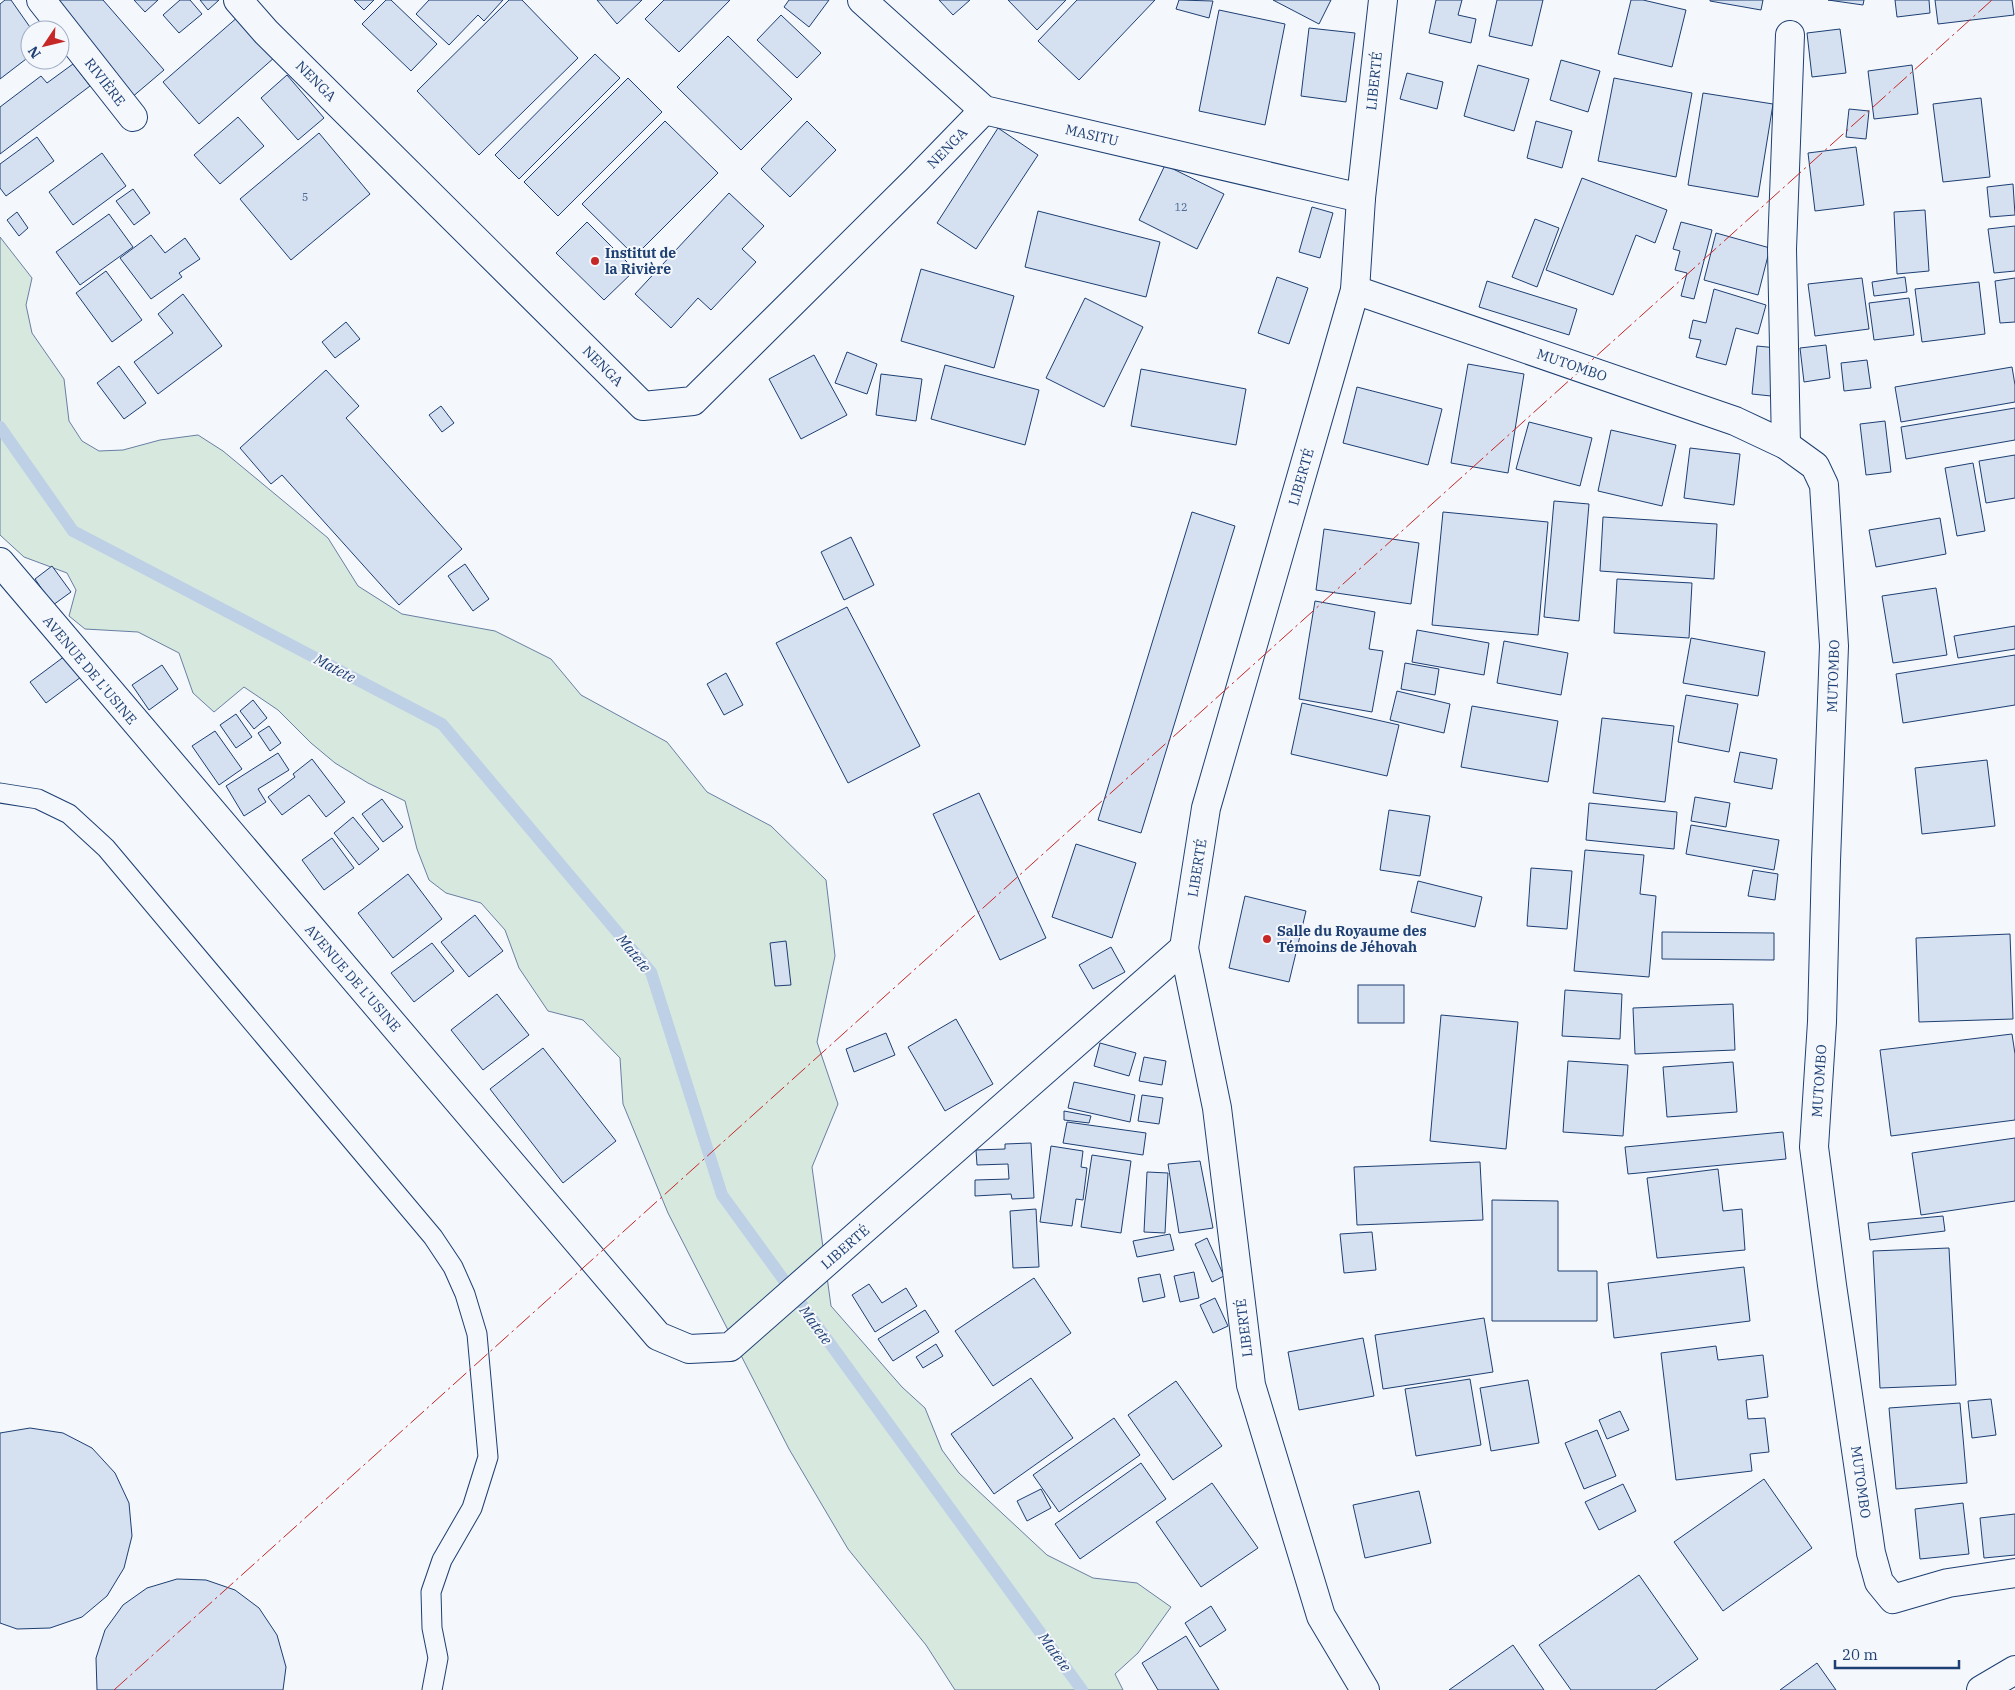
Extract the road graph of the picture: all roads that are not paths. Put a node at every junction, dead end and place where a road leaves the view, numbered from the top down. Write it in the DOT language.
graph roads {
  1 [pos="40,0"];
  2 [pos="238,0"];
  3 [pos="862,0"];
  4 [pos="1383,0"];
  5 [pos="1790,35"];
  6 [pos="984,110"];
  7 [pos="133,117"];
  8 [pos="1361,198"];
  9 [pos="1355,290"];
  10 [pos="1786,445"];
  11 [pos="0,562"];
  12 [pos="0,793"];
  13 [pos="1184,948"];
  14 [pos="730,1347"];
  15 [pos="2015,1573"];
  16 [pos="2015,1670"];
  17 [pos="432,1690"];
  18 [pos="1365,1690"];
  19 [pos="1981,1690"];
  1 -- 7 [label="street, RIVIÈRE"];
  2 -- 6 [label="street, NENGA"];
  3 -- 6 [label="street, MASITU"];
  4 -- 8 [label="street, LIBERTÉ"];
  5 -- 10 [label="street"];
  6 -- 8 [label="street, MASITU"];
  8 -- 9 [label="street, LIBERTÉ"];
  9 -- 10 [label="street, MUTOMBO"];
  9 -- 13 [label="street, LIBERTÉ"];
  10 -- 15 [label="street, MUTOMBO"];
  11 -- 14 [label="street, AVENUE DE L'USINE"];
  12 -- 17 [label="lane"];
  13 -- 14 [label="street, LIBERTÉ"];
  13 -- 18 [label="street, LIBERTÉ"];
  16 -- 19 [label="street"];
}
